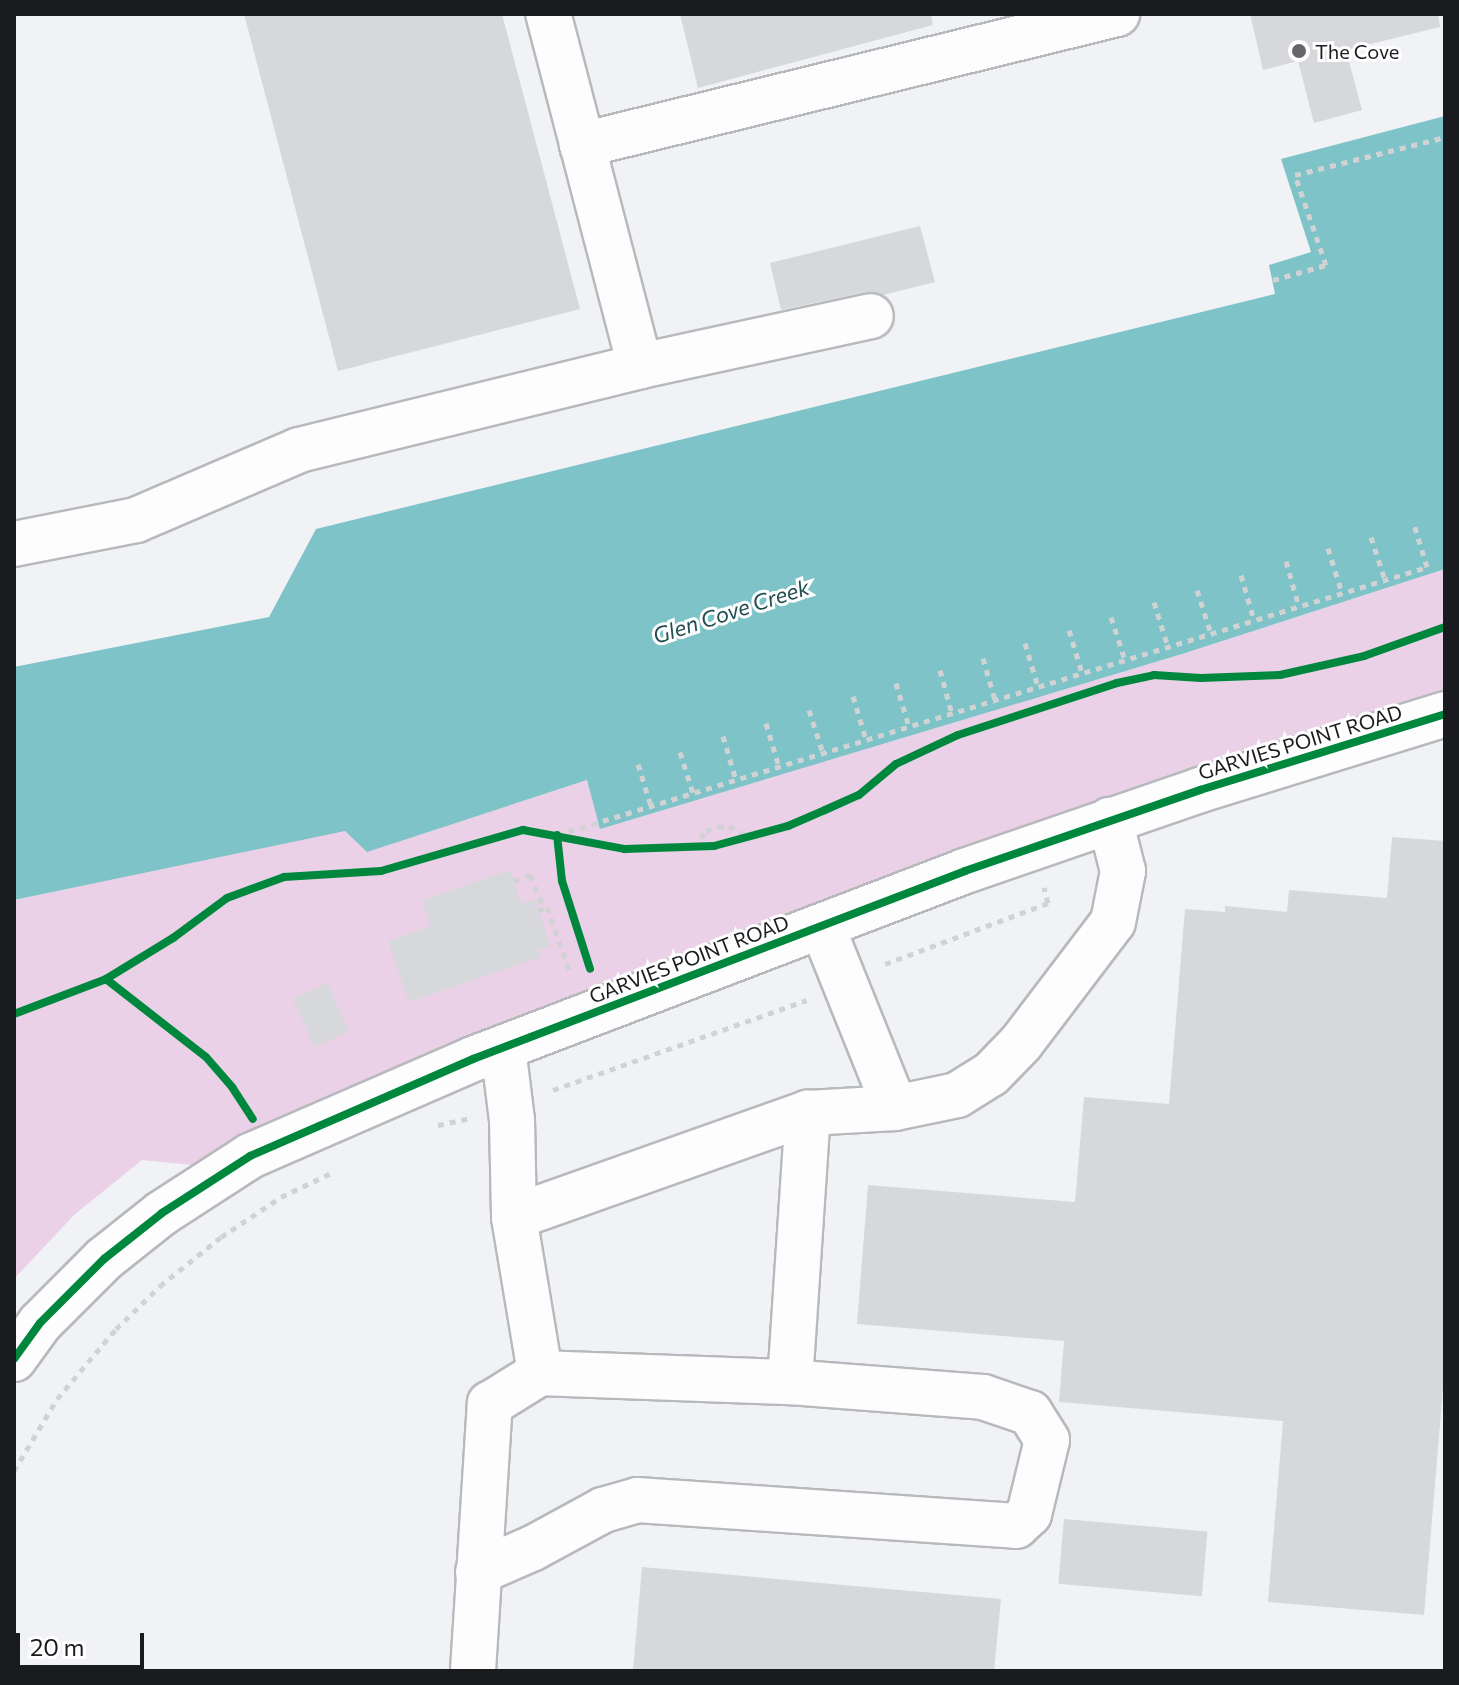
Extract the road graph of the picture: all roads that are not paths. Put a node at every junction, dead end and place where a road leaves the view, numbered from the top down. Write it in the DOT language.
graph roads {
  1 [pos="548,14"];
  2 [pos="1117,14"];
  3 [pos="582,145"];
  4 [pos="871,316"];
  5 [pos="640,366"];
  6 [pos="14,544"];
  7 [pos="1445,714"];
  8 [pos="1110,820"];
  9 [pos="822,926"];
  10 [pos="503,1048"];
  11 [pos="895,1108"];
  12 [pos="808,1113"];
  13 [pos="514,1217"];
  14 [pos="14,1359"];
  15 [pos="540,1373"];
  16 [pos="790,1382"];
  17 [pos="478,1572"];
  18 [pos="473,1671"];
  1 -- 3 [label="street"];
  2 -- 3 [label="street"];
  3 -- 5 [label="street"];
  4 -- 5 [label="street"];
  5 -- 6 [label="street"];
  7 -- 8 [label="street, GARVIES POINT ROAD"];
  8 -- 9 [label="street, GARVIES POINT ROAD"];
  8 -- 11 [label="street"];
  9 -- 10 [label="street, GARVIES POINT ROAD"];
  9 -- 11 [label="street"];
  10 -- 13 [label="street"];
  10 -- 14 [label="street, GARVIES POINT ROAD"];
  11 -- 12 [label="street"];
  12 -- 13 [label="street"];
  12 -- 16 [label="street"];
  13 -- 15 [label="street"];
  15 -- 16 [label="street"];
  15 -- 17 [label="street"];
  16 -- 17 [label="street"];
  17 -- 18 [label="street"];
}
